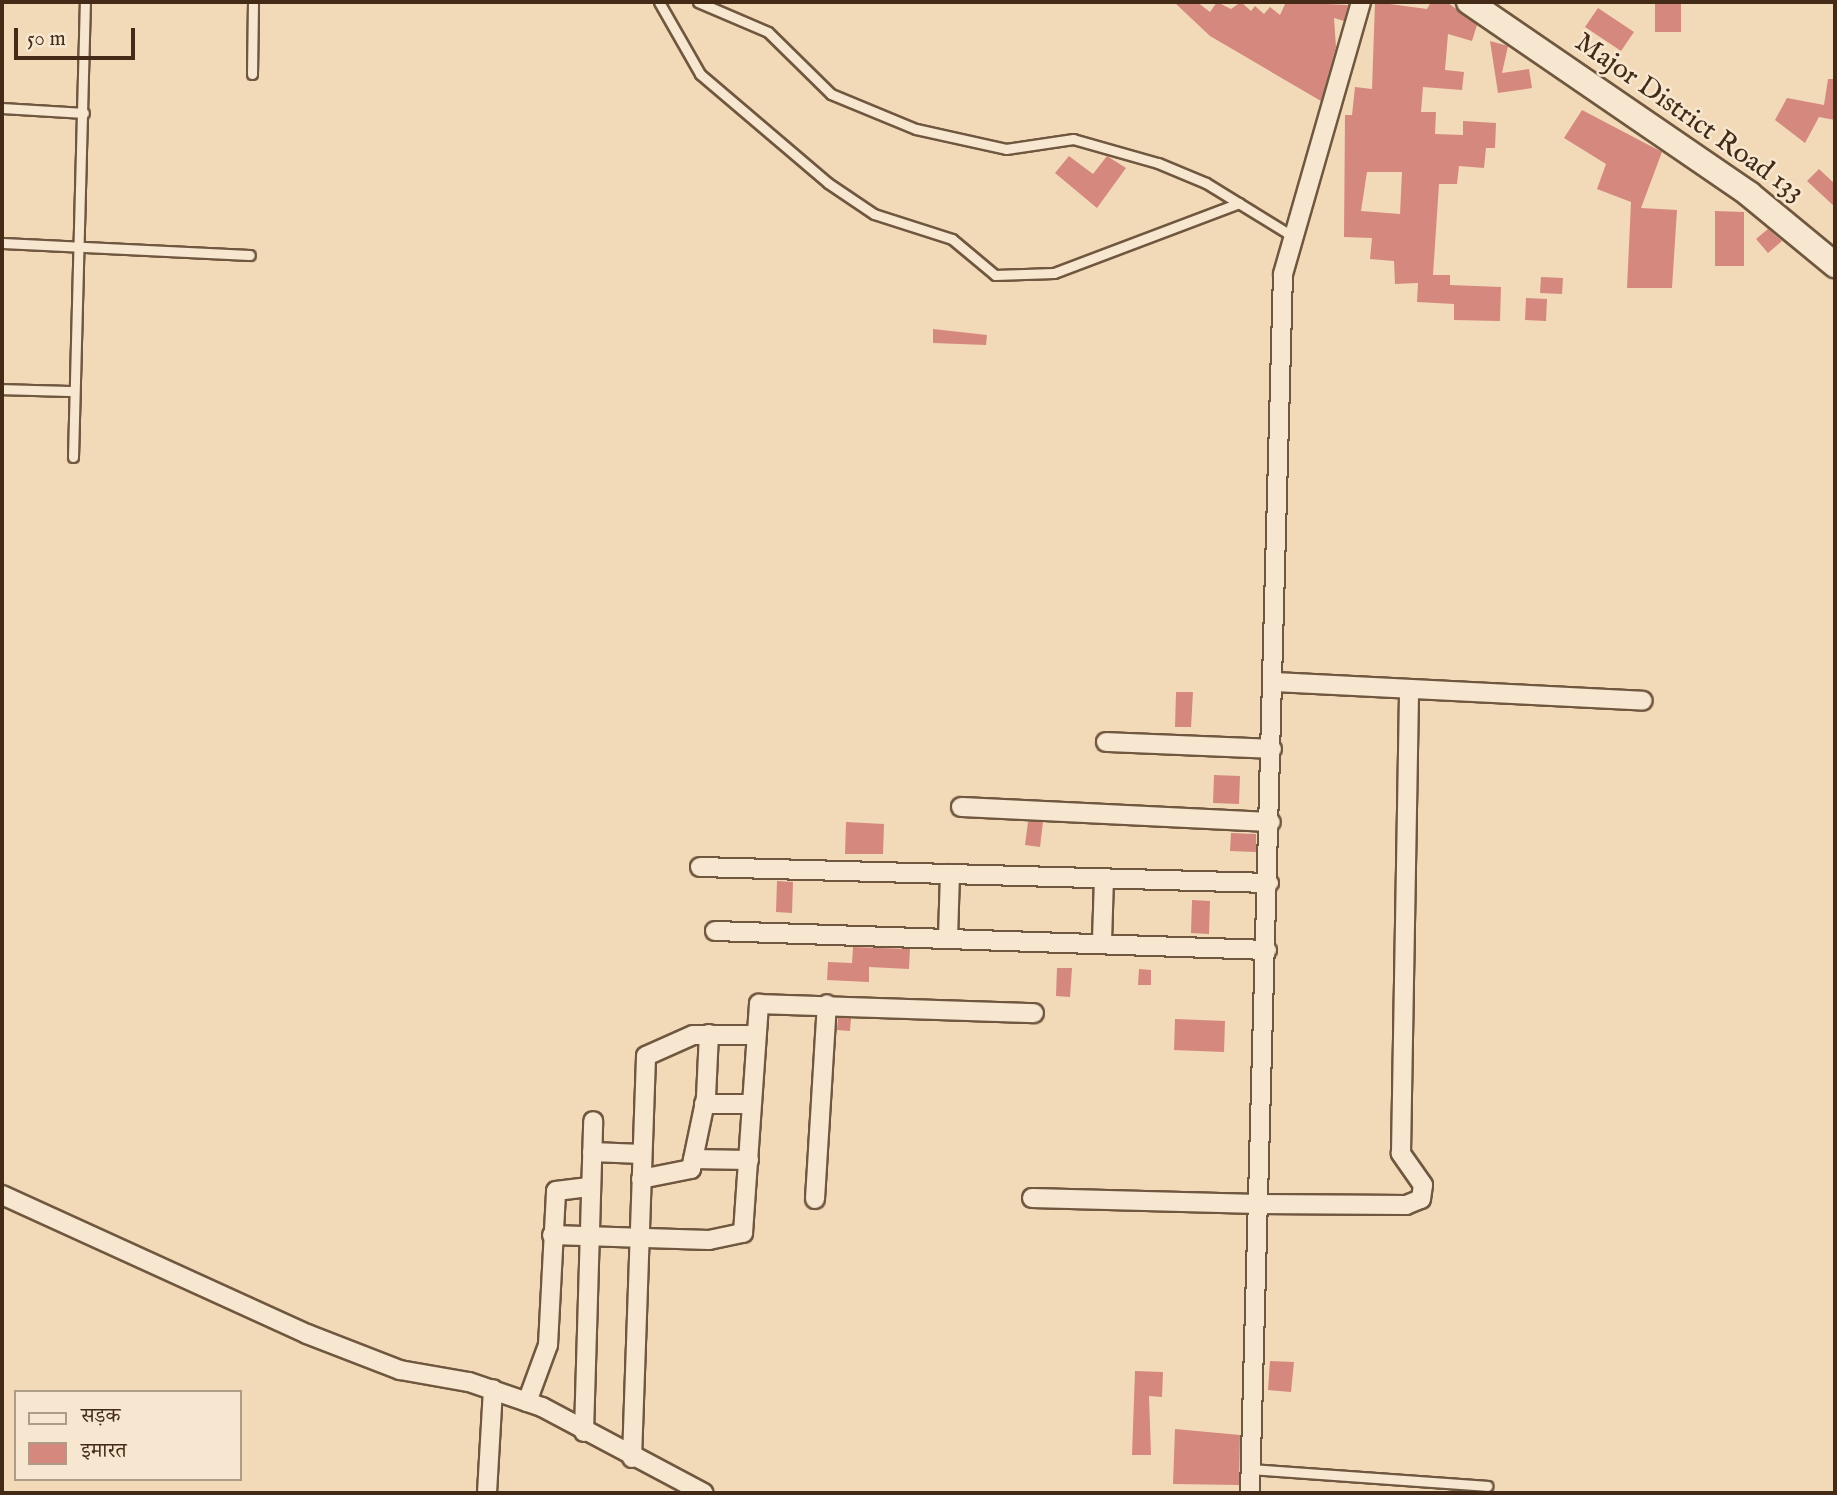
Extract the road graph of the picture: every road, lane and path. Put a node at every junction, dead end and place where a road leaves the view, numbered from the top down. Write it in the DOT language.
graph roads {
  1 [pos="85,2"];
  2 [pos="253,2"];
  3 [pos="659,2"];
  4 [pos="698,2"];
  5 [pos="1361,2"];
  6 [pos="1479,5"];
  7 [pos="252,74"];
  8 [pos="2,108"];
  9 [pos="83,113"];
  10 [pos="1239,203"];
  11 [pos="1292,236"];
  12 [pos="2,243"];
  13 [pos="75,247"];
  14 [pos="250,255"];
  15 [pos="1834,258"];
  16 [pos="2,388"];
  17 [pos="74,391"];
  18 [pos="73,457"];
  19 [pos="1274,681"];
  20 [pos="1409,689"];
  21 [pos="1643,701"];
  22 [pos="1106,742"];
  23 [pos="1272,749"];
  24 [pos="961,807"];
  25 [pos="1270,822"];
  26 [pos="700,867"];
  27 [pos="950,874"];
  28 [pos="1104,879"];
  29 [pos="1269,883"];
  30 [pos="715,931"];
  31 [pos="948,937"];
  32 [pos="1102,941"];
  33 [pos="1267,950"];
  34 [pos="827,1004"];
  35 [pos="1034,1013"];
  36 [pos="709,1034"];
  37 [pos="754,1035"];
  38 [pos="704,1104"];
  39 [pos="751,1104"];
  40 [pos="593,1121"];
  41 [pos="592,1152"];
  42 [pos="642,1154"];
  43 [pos="693,1159"];
  44 [pos="749,1160"];
  45 [pos="641,1179"];
  46 [pos="591,1187"];
  47 [pos="2,1195"];
  48 [pos="1032,1198"];
  49 [pos="815,1199"];
  50 [pos="1258,1204"];
  51 [pos="552,1235"];
  52 [pos="590,1237"];
  53 [pos="639,1238"];
  54 [pos="493,1389"];
  55 [pos="527,1402"];
  56 [pos="584,1432"];
  57 [pos="632,1458"];
  58 [pos="1251,1469"];
  59 [pos="1487,1486"];
  60 [pos="487,1493"];
  61 [pos="704,1493"];
  62 [pos="1250,1493"];
  1 -- 9 [label="lane"];
  2 -- 7 [label="lane"];
  3 -- 10 [label="lane"];
  4 -- 10 [label="lane"];
  5 -- 11 [label="street"];
  6 -- 15 [label="main road, Major District Road 133"];
  8 -- 9 [label="lane"];
  9 -- 13 [label="lane"];
  10 -- 11 [label="lane"];
  11 -- 19 [label="street"];
  12 -- 13 [label="lane"];
  13 -- 14 [label="lane"];
  13 -- 17 [label="lane"];
  16 -- 17 [label="lane"];
  17 -- 18 [label="lane"];
  19 -- 20 [label="street"];
  19 -- 23 [label="street"];
  20 -- 21 [label="street"];
  20 -- 50 [label="street"];
  22 -- 23 [label="street"];
  23 -- 25 [label="street"];
  24 -- 25 [label="street"];
  25 -- 29 [label="street"];
  26 -- 27 [label="street"];
  27 -- 28 [label="street"];
  27 -- 31 [label="street"];
  28 -- 29 [label="street"];
  28 -- 32 [label="street"];
  29 -- 33 [label="street"];
  30 -- 31 [label="street"];
  31 -- 32 [label="street"];
  32 -- 33 [label="street"];
  33 -- 50 [label="street"];
  34 -- 35 [label="street"];
  34 -- 37 [label="street"];
  34 -- 49 [label="street"];
  36 -- 37 [label="street"];
  36 -- 38 [label="street"];
  36 -- 42 [label="street"];
  37 -- 39 [label="street"];
  38 -- 39 [label="street"];
  38 -- 43 [label="street"];
  39 -- 44 [label="street"];
  40 -- 41 [label="street"];
  41 -- 42 [label="street"];
  41 -- 46 [label="street"];
  42 -- 45 [label="street"];
  43 -- 44 [label="street"];
  43 -- 45 [label="street"];
  44 -- 53 [label="street"];
  45 -- 53 [label="street"];
  46 -- 51 [label="street"];
  46 -- 52 [label="street"];
  47 -- 54 [label="street"];
  48 -- 50 [label="street"];
  50 -- 58 [label="street"];
  51 -- 52 [label="street"];
  51 -- 55 [label="street"];
  52 -- 53 [label="street"];
  52 -- 56 [label="street"];
  53 -- 57 [label="street"];
  54 -- 55 [label="street"];
  54 -- 60 [label="street"];
  55 -- 56 [label="street"];
  56 -- 57 [label="street"];
  57 -- 61 [label="street"];
  58 -- 59 [label="lane"];
  58 -- 62 [label="street"];
}
